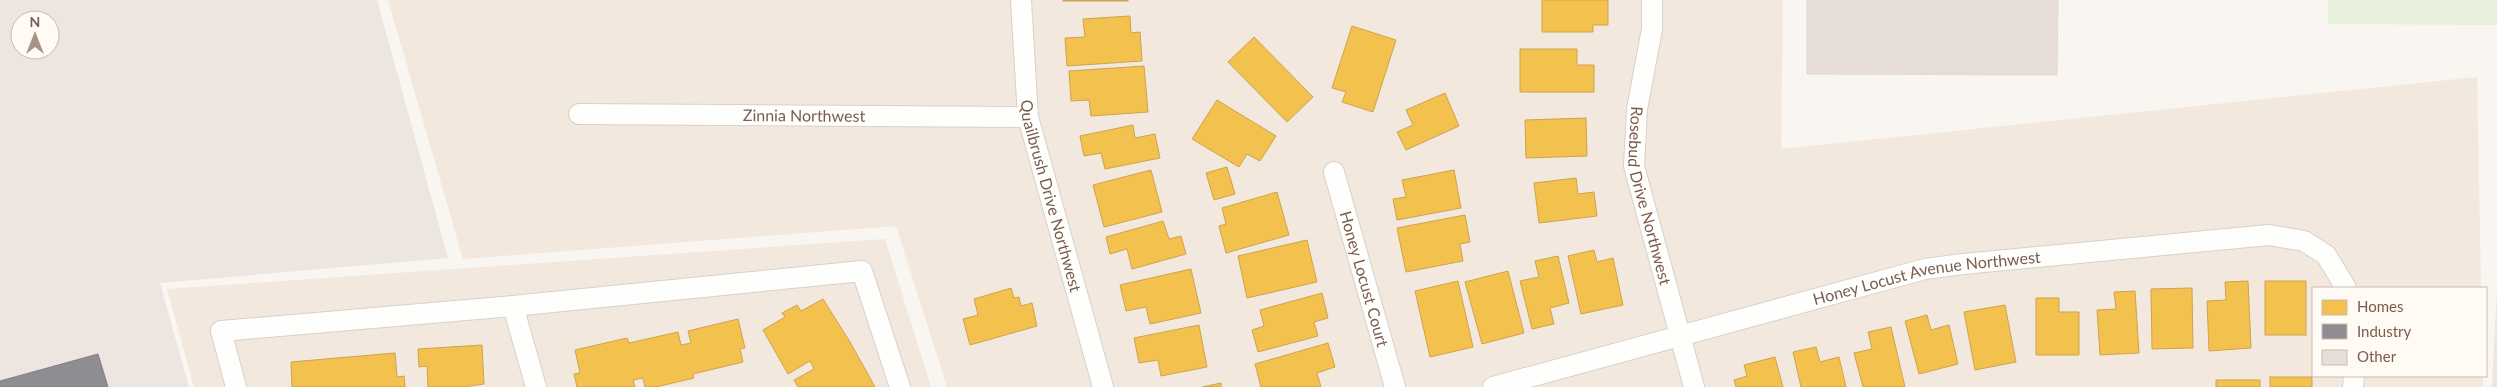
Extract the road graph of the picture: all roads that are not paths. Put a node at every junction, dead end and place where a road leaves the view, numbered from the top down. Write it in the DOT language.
graph roads {
  1 [pos="1021,0"];
  2 [pos="1652,0"];
  3 [pos="579,114"];
  4 [pos="1028,117"];
  5 [pos="1334,172"];
  6 [pos="2345,287"];
  7 [pos="513,306"];
  8 [pos="1680,337"];
  9 [pos="236,387"];
  10 [pos="536,387"];
  11 [pos="900,387"];
  12 [pos="1103,387"];
  13 [pos="1395,387"];
  14 [pos="1493,387"];
  15 [pos="1694,387"];
  1 -- 4 [label="street, Quailbrush Drive Northwest"];
  2 -- 8 [label="street, Rosebud Drive Northwest"];
  3 -- 4 [label="street, Zinnia Northwest"];
  4 -- 12 [label="street, Quailbrush Drive Northwest"];
  5 -- 13 [label="street, Honey Locust Court"];
  6 -- 8 [label="street, Honey Locust Avenue Northwest"];
  7 -- 9 [label="street"];
  7 -- 10 [label="street"];
  7 -- 11 [label="street"];
  8 -- 14 [label="street, Honey Locust Avenue Northwest"];
  8 -- 15 [label="street, Rosebud Drive Northwest"];
}
